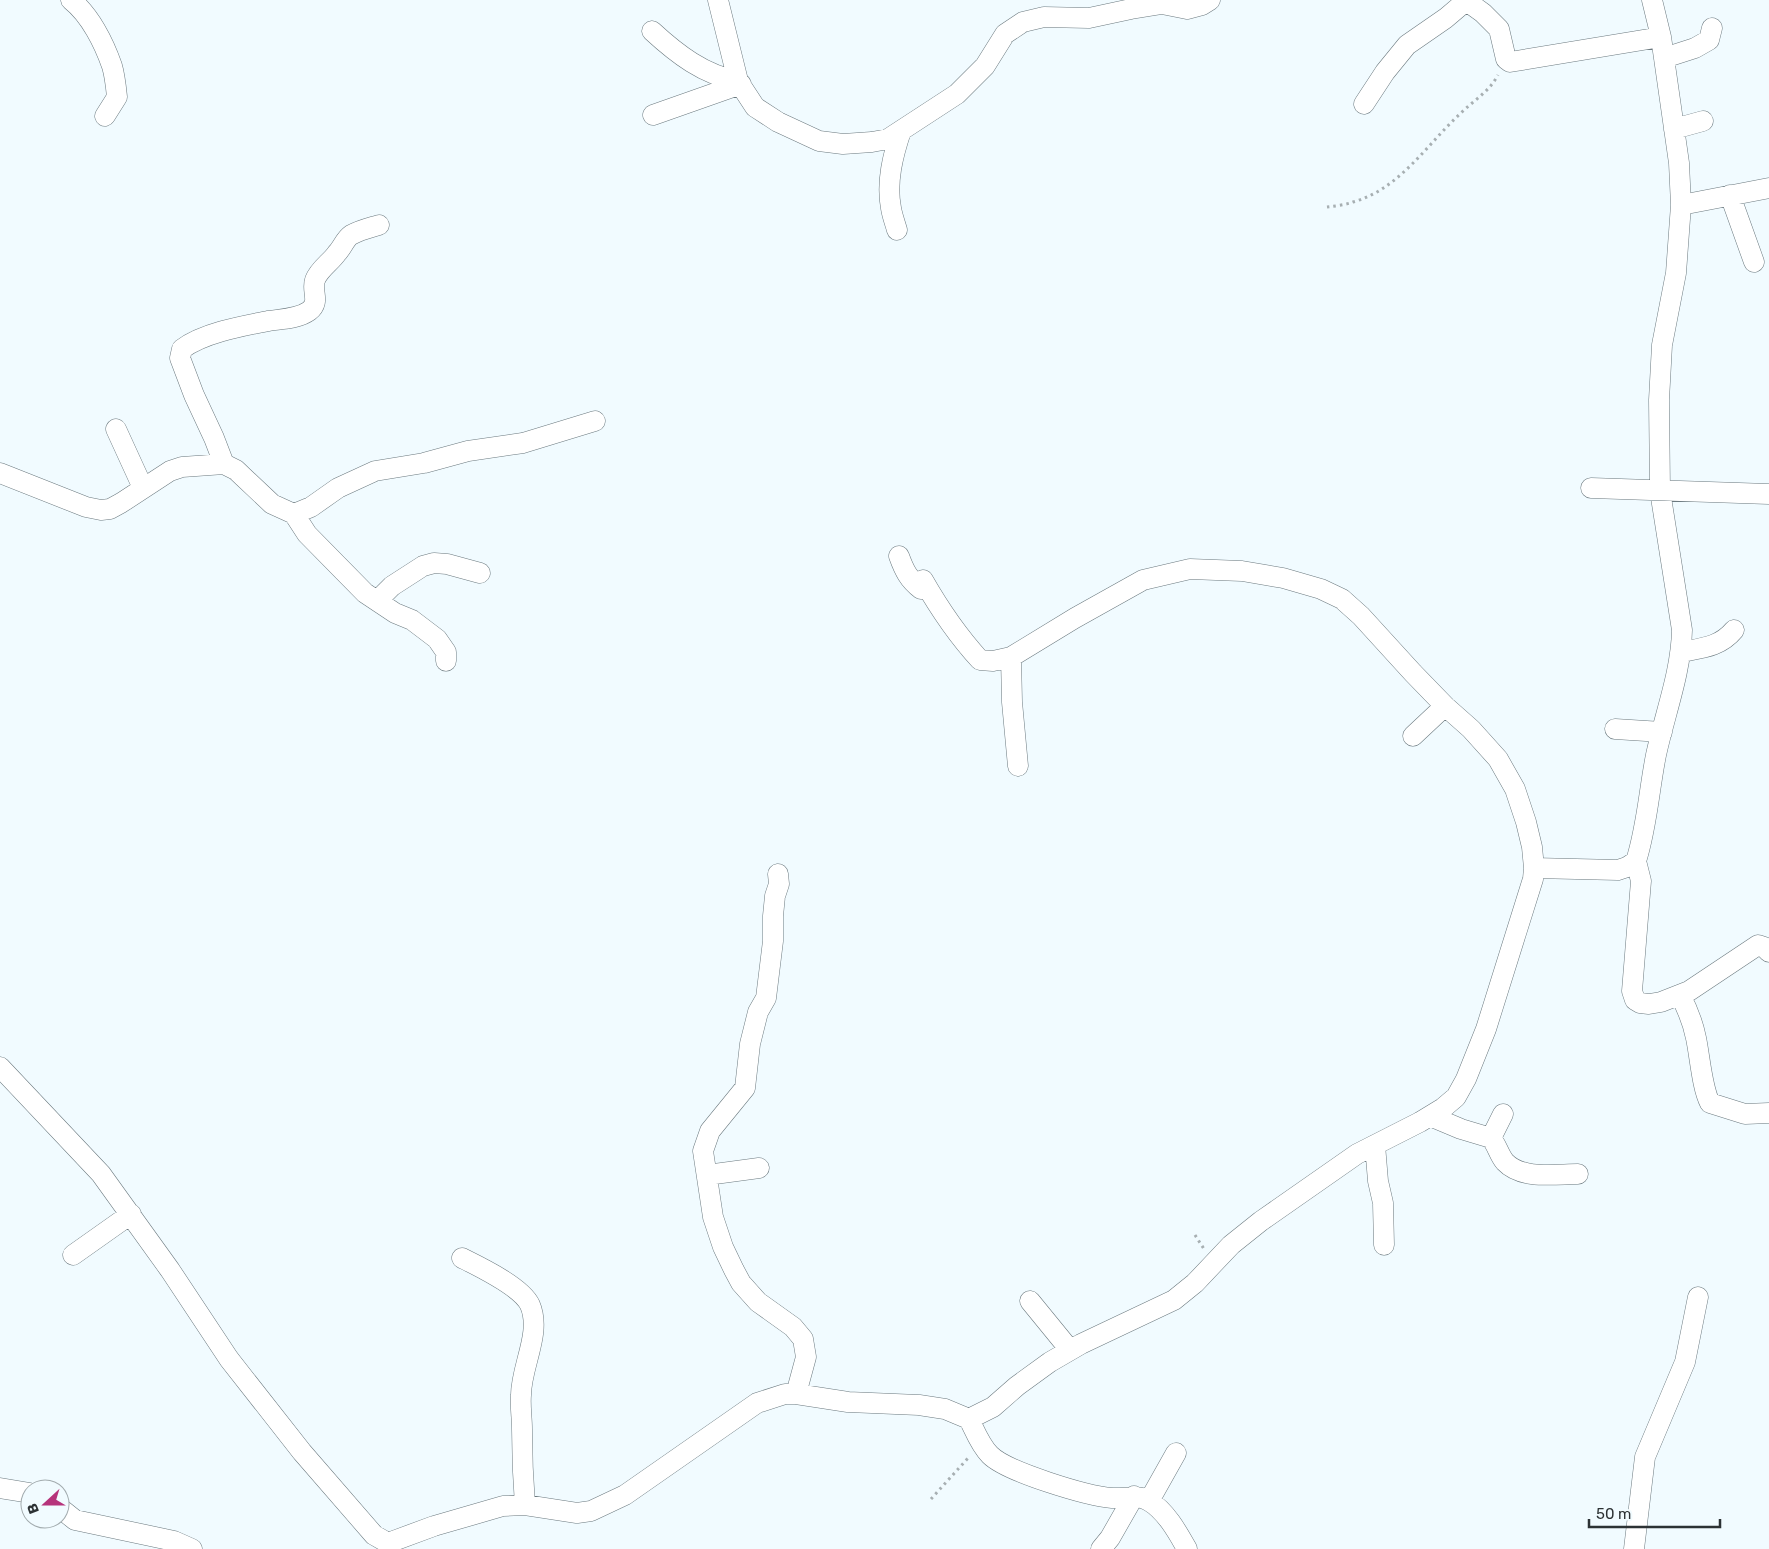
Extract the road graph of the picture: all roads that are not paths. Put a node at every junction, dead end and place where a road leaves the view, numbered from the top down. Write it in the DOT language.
graph roads {
  1 [pos="71,0"];
  2 [pos="718,0"];
  3 [pos="1210,0"];
  4 [pos="1465,0"];
  5 [pos="1652,0"];
  6 [pos="1712,28"];
  7 [pos="652,31"];
  8 [pos="1661,37"];
  9 [pos="1664,58"];
  10 [pos="739,83"];
  11 [pos="1364,104"];
  12 [pos="654,115"];
  13 [pos="105,116"];
  14 [pos="1702,121"];
  15 [pos="1674,129"];
  16 [pos="901,131"];
  17 [pos="1769,188"];
  18 [pos="1730,195"];
  19 [pos="1682,205"];
  20 [pos="380,225"];
  21 [pos="897,230"];
  22 [pos="1754,262"];
  23 [pos="595,422"];
  24 [pos="116,430"];
  25 [pos="224,464"];
  26 [pos="0,473"];
  27 [pos="143,488"];
  28 [pos="1591,488"];
  29 [pos="1660,491"];
  30 [pos="1769,494"];
  31 [pos="294,514"];
  32 [pos="899,556"];
  33 [pos="480,573"];
  34 [pos="378,601"];
  35 [pos="1734,630"];
  36 [pos="1681,652"];
  37 [pos="1011,657"];
  38 [pos="446,661"];
  39 [pos="1445,706"];
  40 [pos="1615,729"];
  41 [pos="1662,732"];
  42 [pos="1413,736"];
  43 [pos="1018,766"];
  44 [pos="1636,861"];
  45 [pos="1534,868"];
  46 [pos="778,874"];
  47 [pos="1769,952"];
  48 [pos="1680,995"];
  49 [pos="0,1067"];
  50 [pos="1769,1113"];
  51 [pos="1502,1114"];
  52 [pos="1430,1116"];
  53 [pos="1491,1138"];
  54 [pos="1375,1145"];
  55 [pos="759,1168"];
  56 [pos="1578,1174"];
  57 [pos="707,1175"];
  58 [pos="131,1214"];
  59 [pos="1384,1245"];
  60 [pos="73,1255"];
  61 [pos="462,1258"];
  62 [pos="1698,1297"];
  63 [pos="1030,1301"];
  64 [pos="1070,1350"];
  65 [pos="796,1394"];
  66 [pos="969,1419"];
  67 [pos="1176,1453"];
  68 [pos="0,1488"];
  69 [pos="20,1491"];
  70 [pos="1142,1499"];
  71 [pos="525,1505"];
  72 [pos="70,1516"];
  73 [pos="390,1546"];
  74 [pos="192,1549"];
  75 [pos="1101,1549"];
  76 [pos="1187,1549"];
  77 [pos="1634,1549"];
  1 -- 13 [label="street"];
  2 -- 10 [label="street"];
  3 -- 16 [label="street"];
  4 -- 8 [label="street"];
  4 -- 11 [label="street"];
  5 -- 8 [label="street"];
  6 -- 9 [label="street"];
  7 -- 10 [label="street"];
  8 -- 9 [label="street"];
  9 -- 15 [label="street"];
  10 -- 12 [label="street"];
  10 -- 16 [label="street"];
  14 -- 15 [label="street"];
  15 -- 19 [label="street"];
  16 -- 21 [label="street"];
  17 -- 18 [label="street"];
  18 -- 19 [label="street"];
  18 -- 22 [label="street"];
  19 -- 29 [label="street"];
  20 -- 25 [label="street"];
  23 -- 31 [label="street"];
  24 -- 27 [label="street"];
  25 -- 27 [label="street"];
  25 -- 31 [label="street"];
  26 -- 27 [label="street"];
  28 -- 29 [label="street"];
  29 -- 30 [label="street"];
  29 -- 36 [label="street"];
  31 -- 34 [label="street"];
  32 -- 37 [label="street"];
  33 -- 34 [label="street"];
  34 -- 38 [label="street"];
  35 -- 36 [label="street"];
  36 -- 41 [label="street"];
  37 -- 39 [label="street"];
  37 -- 43 [label="street"];
  39 -- 42 [label="street"];
  39 -- 45 [label="street"];
  40 -- 41 [label="street"];
  41 -- 44 [label="street"];
  44 -- 45 [label="street"];
  44 -- 48 [label="street"];
  45 -- 52 [label="street"];
  46 -- 57 [label="street"];
  47 -- 48 [label="street"];
  48 -- 50 [label="street"];
  49 -- 58 [label="street"];
  51 -- 53 [label="street"];
  52 -- 53 [label="street"];
  52 -- 54 [label="street"];
  53 -- 56 [label="street"];
  54 -- 59 [label="street"];
  54 -- 64 [label="street"];
  55 -- 57 [label="street"];
  57 -- 65 [label="street"];
  58 -- 60 [label="street"];
  58 -- 73 [label="street"];
  61 -- 71 [label="street"];
  62 -- 77 [label="street"];
  63 -- 64 [label="street"];
  64 -- 66 [label="street"];
  65 -- 66 [label="street"];
  65 -- 71 [label="street"];
  66 -- 70 [label="street"];
  67 -- 70 [label="street"];
  68 -- 69 [label="street"];
  70 -- 75 [label="street"];
  70 -- 76 [label="street"];
  71 -- 73 [label="street"];
  72 -- 74 [label="street"];
}
